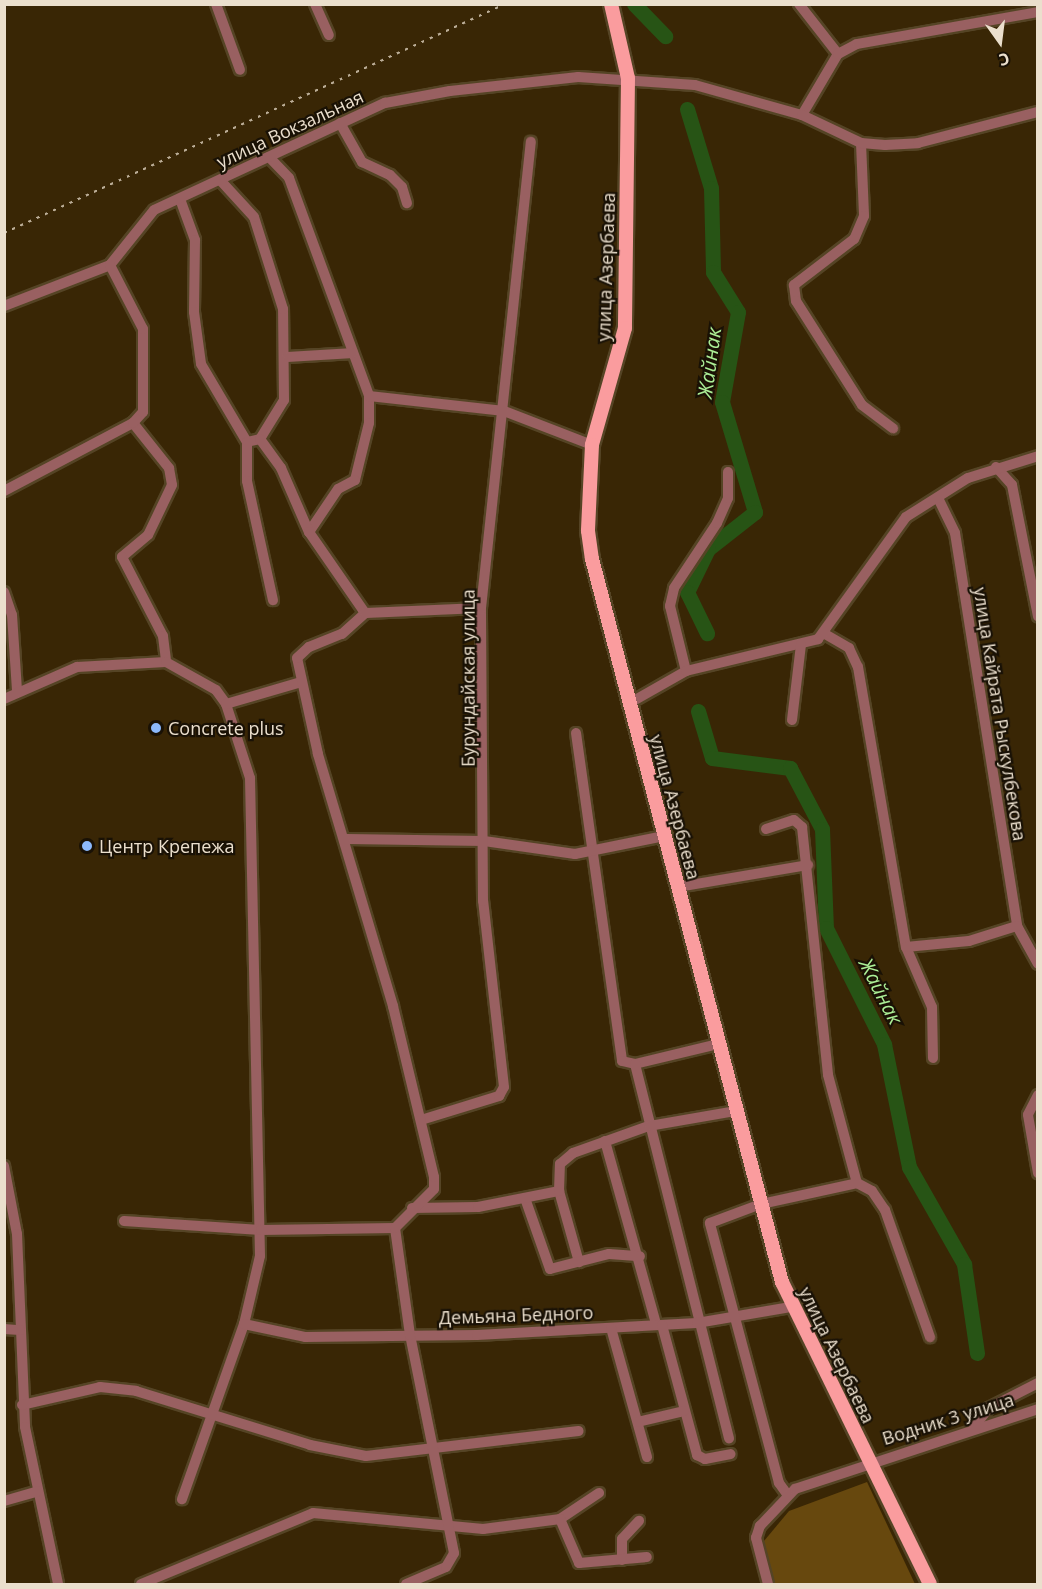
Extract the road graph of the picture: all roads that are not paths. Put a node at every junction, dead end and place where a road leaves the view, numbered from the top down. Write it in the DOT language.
graph roads {
  1 [pos="216,4"];
  2 [pos="315,4"];
  3 [pos="611,4"];
  4 [pos="799,4"];
  5 [pos="1038,12"];
  6 [pos="328,35"];
  7 [pos="838,54"];
  8 [pos="240,70"];
  9 [pos="628,78"];
  10 [pos="1038,112"];
  11 [pos="802,115"];
  12 [pos="340,123"];
  13 [pos="531,142"];
  14 [pos="861,143"];
  15 [pos="270,157"];
  16 [pos="220,180"];
  17 [pos="180,199"];
  18 [pos="406,203"];
  19 [pos="110,265"];
  20 [pos="4,306"];
  21 [pos="353,353"];
  22 [pos="288,357"];
  23 [pos="369,396"];
  24 [pos="504,411"];
  25 [pos="133,423"];
  26 [pos="894,428"];
  27 [pos="260,439"];
  28 [pos="247,442"];
  29 [pos="592,445"];
  30 [pos="1038,456"];
  31 [pos="996,467"];
  32 [pos="729,472"];
  33 [pos="4,491"];
  34 [pos="938,498"];
  35 [pos="309,532"];
  36 [pos="4,592"];
  37 [pos="273,600"];
  38 [pos="482,608"];
  39 [pos="364,613"];
  40 [pos="1038,616"];
  41 [pos="825,634"];
  42 [pos="801,645"];
  43 [pos="166,662"];
  44 [pos="686,671"];
  45 [pos="301,682"];
  46 [pos="17,692"];
  47 [pos="4,699"];
  48 [pos="226,704"];
  49 [pos="628,704"];
  50 [pos="792,720"];
  51 [pos="576,733"];
  52 [pos="766,829"];
  53 [pos="664,836"];
  54 [pos="347,839"];
  55 [pos="484,841"];
  56 [pos="595,852"];
  57 [pos="808,865"];
  58 [pos="678,887"];
  59 [pos="1017,926"];
  60 [pos="906,947"];
  61 [pos="1038,964"];
  62 [pos="718,1044"];
  63 [pos="933,1058"];
  64 [pos="635,1064"];
  65 [pos="1038,1095"];
  66 [pos="736,1110"];
  67 [pos="421,1120"];
  68 [pos="650,1126"];
  69 [pos="605,1141"];
  70 [pos="4,1166"];
  71 [pos="1038,1173"];
  72 [pos="858,1183"];
  73 [pos="559,1191"];
  74 [pos="526,1201"];
  75 [pos="761,1204"];
  76 [pos="412,1208"];
  77 [pos="124,1221"];
  78 [pos="394,1228"];
  79 [pos="261,1230"];
  80 [pos="4,1233"];
  81 [pos="17,1234"];
  82 [pos="640,1256"];
  83 [pos="579,1262"];
  84 [pos="790,1307"];
  85 [pos="735,1317"];
  86 [pos="697,1323"];
  87 [pos="243,1324"];
  88 [pos="659,1324"];
  89 [pos="611,1328"];
  90 [pos="4,1329"];
  91 [pos="20,1330"];
  92 [pos="410,1335"];
  93 [pos="930,1337"];
  94 [pos="1038,1383"];
  95 [pos="22,1405"];
  96 [pos="1038,1409"];
  97 [pos="209,1411"];
  98 [pos="684,1411"];
  99 [pos="638,1422"];
  100 [pos="974,1427"];
  101 [pos="579,1431"];
  102 [pos="729,1438"];
  103 [pos="435,1448"];
  104 [pos="731,1454"];
  105 [pos="647,1457"];
  106 [pos="869,1461"];
  107 [pos="38,1491"];
  108 [pos="599,1493"];
  109 [pos="787,1494"];
  110 [pos="182,1499"];
  111 [pos="4,1501"];
  112 [pos="560,1519"];
  113 [pos="639,1521"];
  114 [pos="452,1527"];
  115 [pos="647,1557"];
  116 [pos="622,1560"];
  117 [pos="58,1584"];
  118 [pos="141,1584"];
  119 [pos="406,1584"];
  120 [pos="768,1584"];
  121 [pos="930,1584"];
  1 -- 8 [label="street"];
  2 -- 6 [label="street"];
  3 -- 9 [label="main road, улица Азербаева"];
  4 -- 7 [label="street"];
  5 -- 7 [label="street"];
  7 -- 11 [label="street"];
  9 -- 11 [label="street, улица Вокзальная"];
  9 -- 12 [label="street, улица Вокзальная"];
  9 -- 29 [label="main road, улица Азербаева"];
  10 -- 14 [label="street"];
  11 -- 14 [label="street, улица Вокзальная"];
  12 -- 15 [label="street, улица Вокзальная"];
  12 -- 18 [label="street"];
  13 -- 24 [label="street, Бурундайская улица"];
  14 -- 26 [label="street"];
  15 -- 16 [label="street, улица Вокзальная"];
  15 -- 21 [label="street"];
  16 -- 17 [label="street, улица Вокзальная"];
  16 -- 22 [label="street"];
  17 -- 19 [label="street, улица Вокзальная"];
  17 -- 28 [label="street"];
  19 -- 20 [label="street"];
  19 -- 25 [label="street"];
  21 -- 22 [label="street"];
  21 -- 23 [label="street"];
  22 -- 27 [label="street"];
  23 -- 24 [label="street"];
  23 -- 35 [label="street"];
  24 -- 29 [label="street"];
  24 -- 38 [label="street, Бурундайская улица"];
  25 -- 33 [label="street"];
  25 -- 43 [label="street"];
  27 -- 28 [label="street"];
  27 -- 35 [label="street"];
  28 -- 37 [label="street"];
  29 -- 49 [label="main road, улица Азербаева"];
  30 -- 31 [label="street"];
  31 -- 34 [label="street"];
  31 -- 40 [label="street"];
  32 -- 44 [label="street"];
  34 -- 41 [label="street"];
  34 -- 59 [label="street, улица Кайрата Рыскулбекова"];
  35 -- 39 [label="street"];
  36 -- 46 [label="street"];
  38 -- 39 [label="street"];
  38 -- 55 [label="street, Бурундайская улица"];
  39 -- 45 [label="street"];
  41 -- 42 [label="street"];
  41 -- 60 [label="street"];
  42 -- 44 [label="street"];
  42 -- 50 [label="street"];
  43 -- 46 [label="street"];
  43 -- 48 [label="street"];
  44 -- 49 [label="street"];
  45 -- 48 [label="street"];
  45 -- 54 [label="street"];
  46 -- 47 [label="street"];
  48 -- 79 [label="street"];
  49 -- 53 [label="main road, улица Азербаева"];
  51 -- 56 [label="street"];
  52 -- 57 [label="street"];
  53 -- 56 [label="street"];
  53 -- 58 [label="main road, улица Азербаева"];
  54 -- 55 [label="street"];
  54 -- 67 [label="street"];
  55 -- 56 [label="street"];
  55 -- 67 [label="street, Бурундайская улица"];
  56 -- 64 [label="street"];
  57 -- 58 [label="street"];
  57 -- 72 [label="street"];
  58 -- 62 [label="main road, улица Азербаева"];
  59 -- 60 [label="street"];
  59 -- 61 [label="street, улица Кайрата Рыскулбекова"];
  60 -- 63 [label="street"];
  62 -- 64 [label="street"];
  62 -- 66 [label="main road, улица Азербаева"];
  64 -- 68 [label="street"];
  65 -- 71 [label="street"];
  66 -- 68 [label="street"];
  66 -- 75 [label="main road, улица Азербаева"];
  67 -- 76 [label="street"];
  68 -- 69 [label="street"];
  68 -- 86 [label="street"];
  69 -- 73 [label="street"];
  69 -- 82 [label="street"];
  70 -- 81 [label="street"];
  72 -- 75 [label="street"];
  72 -- 93 [label="street"];
  73 -- 74 [label="street"];
  73 -- 83 [label="street"];
  74 -- 76 [label="street"];
  74 -- 83 [label="street"];
  75 -- 84 [label="main road, улица Азербаева"];
  75 -- 85 [label="street"];
  76 -- 78 [label="street"];
  77 -- 79 [label="street"];
  78 -- 79 [label="street"];
  78 -- 92 [label="street"];
  79 -- 87 [label="street"];
  80 -- 81 [label="street"];
  81 -- 91 [label="street"];
  82 -- 83 [label="street"];
  82 -- 88 [label="street"];
  84 -- 85 [label="street, Демьяна Бедного"];
  84 -- 106 [label="main road, улица Азербаева"];
  85 -- 86 [label="street, Демьяна Бедного"];
  85 -- 109 [label="street"];
  86 -- 88 [label="street, Демьяна Бедного"];
  86 -- 102 [label="street"];
  87 -- 92 [label="street, Демьяна Бедного"];
  87 -- 97 [label="street"];
  88 -- 89 [label="street, Демьяна Бедного"];
  88 -- 98 [label="street"];
  89 -- 92 [label="street, Демьяна Бедного"];
  89 -- 99 [label="street"];
  90 -- 91 [label="street"];
  91 -- 95 [label="street"];
  92 -- 103 [label="street"];
  94 -- 100 [label="street"];
  95 -- 97 [label="street"];
  95 -- 107 [label="street"];
  96 -- 100 [label="street, Водник 3 улица"];
  97 -- 103 [label="street"];
  97 -- 110 [label="street"];
  98 -- 99 [label="street"];
  98 -- 104 [label="street"];
  99 -- 105 [label="street"];
  100 -- 106 [label="street, Водник 3 улица"];
  101 -- 103 [label="street"];
  103 -- 114 [label="street"];
  106 -- 109 [label="street, Водник 3 улица"];
  106 -- 121 [label="main road, улица Азербаева"];
  107 -- 111 [label="street"];
  107 -- 117 [label="street"];
  108 -- 112 [label="street"];
  109 -- 120 [label="street"];
  112 -- 114 [label="street"];
  112 -- 116 [label="street"];
  113 -- 116 [label="street"];
  114 -- 118 [label="street"];
  114 -- 119 [label="street"];
  115 -- 116 [label="street"];
}
